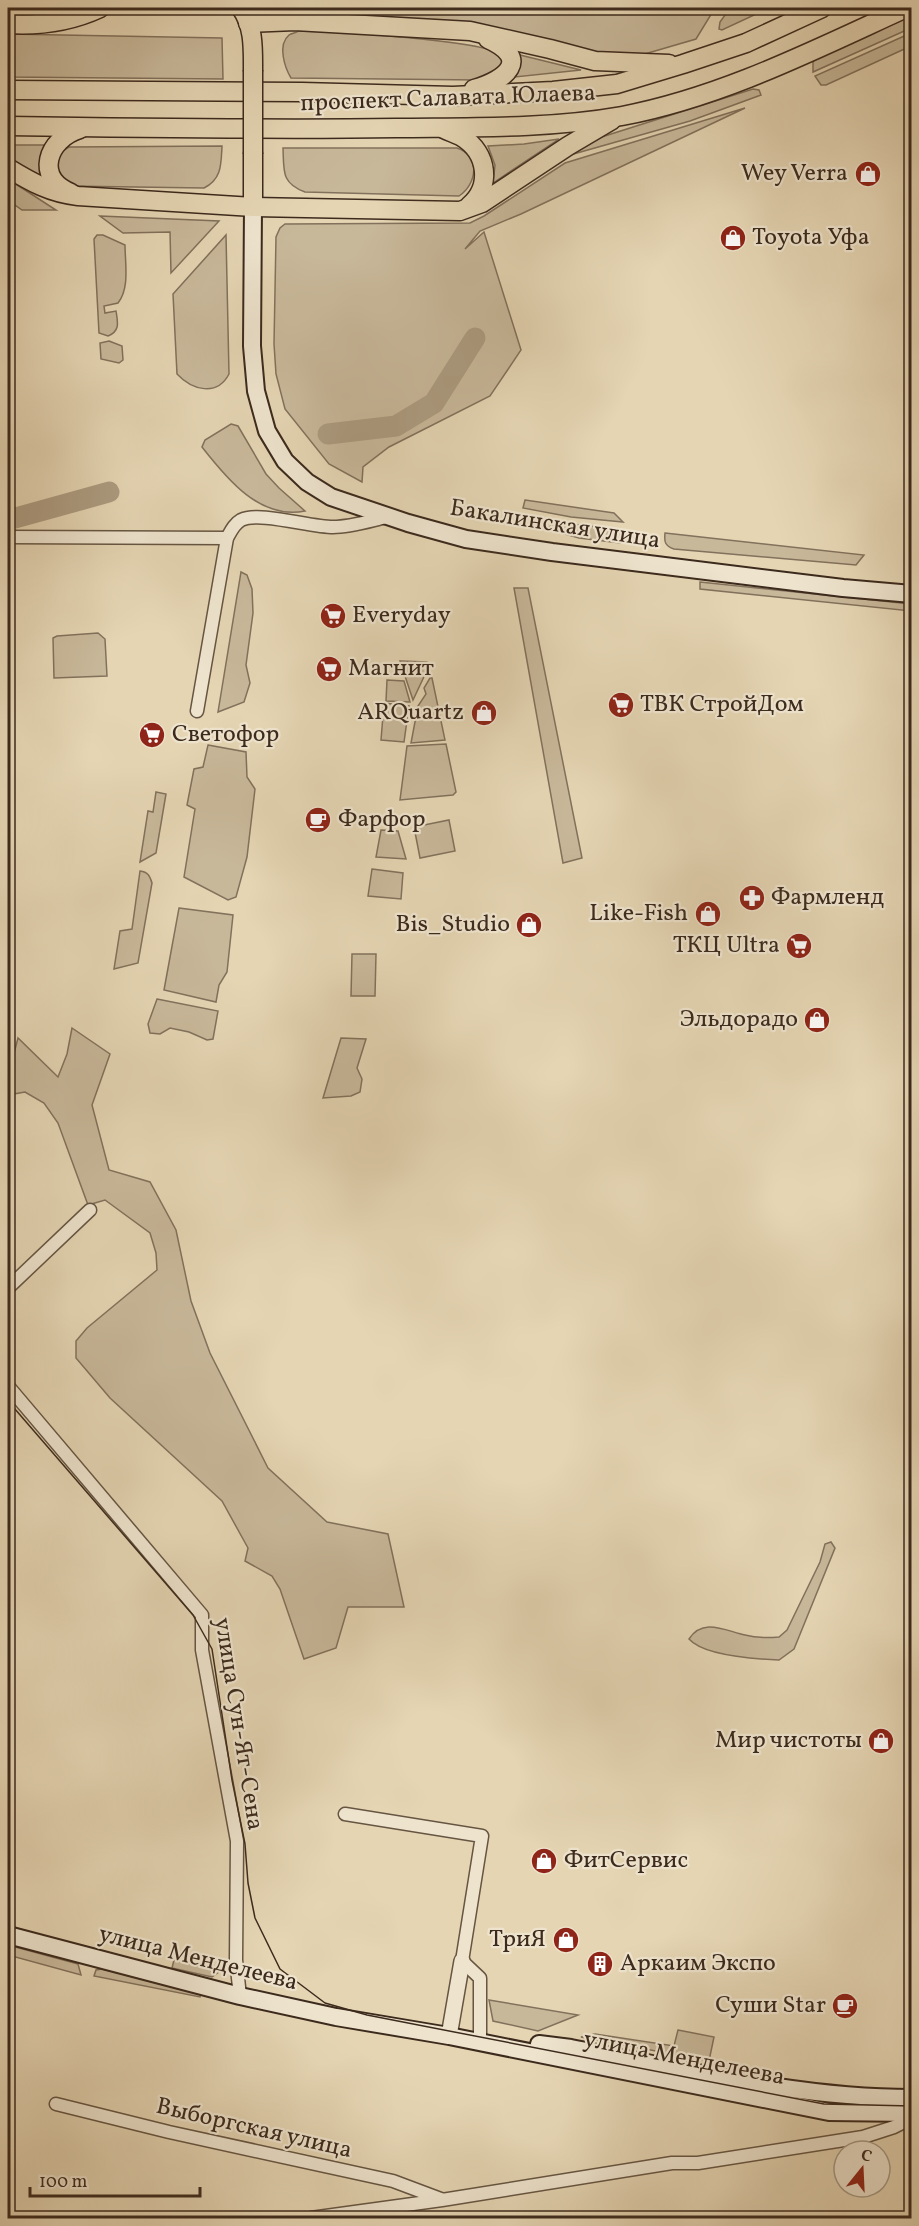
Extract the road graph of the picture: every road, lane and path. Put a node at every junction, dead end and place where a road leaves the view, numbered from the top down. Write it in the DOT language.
graph roads {
  1 [pos="100,8"];
  2 [pos="291,8"];
  3 [pos="345,8"];
  4 [pos="822,8"];
  5 [pos="906,8"];
  6 [pos="247,13"];
  7 [pos="8,24"];
  8 [pos="470,31"];
  9 [pos="683,64"];
  10 [pos="8,88"];
  11 [pos="453,96"];
  12 [pos="622,116"];
  13 [pos="8,126"];
  14 [pos="87,127"];
  15 [pos="440,128"];
  16 [pos="8,168"];
  17 [pos="78,196"];
  18 [pos="254,207"];
  19 [pos="460,211"];
  20 [pos="387,517"];
  21 [pos="8,537"];
  22 [pos="227,538"];
  23 [pos="912,594"];
  24 [pos="197,711"];
  25 [pos="90,1210"];
  26 [pos="8,1288"];
  27 [pos="8,1386"];
  28 [pos="345,1814"];
  29 [pos="8,1935"];
  30 [pos="462,1961"];
  31 [pos="240,1996"];
  32 [pos="449,2036"];
  33 [pos="480,2037"];
  34 [pos="912,2098"];
  35 [pos="56,2104"];
  36 [pos="912,2115"];
  37 [pos="442,2200"];
  38 [pos="311,2218"];
  1 -- 7 [label="main road"];
  2 -- 3 [label="street"];
  4 -- 9 [label="main road, проспект Салавата Юлаева"];
  5 -- 12 [label="main road, проспект Салавата Юлаева"];
  6 -- 8 [label="main road"];
  6 -- 18 [label="main road, bridge"];
  8 -- 9 [label="main road"];
  8 -- 11 [label="main road"];
  9 -- 11 [label="main road, проспект Салавата Юлаева"];
  10 -- 11 [label="main road, проспект Салавата Юлаева"];
  12 -- 15 [label="main road, проспект Салавата Юлаева"];
  12 -- 19 [label="main road"];
  13 -- 14 [label="main road, проспект Салавата Юлаева"];
  14 -- 15 [label="main road, проспект Салавата Юлаева"];
  14 -- 17 [label="main road"];
  15 -- 19 [label="main road"];
  16 -- 17 [label="main road"];
  17 -- 18 [label="main road"];
  18 -- 19 [label="main road"];
  18 -- 20 [label="main road, Бакалинская улица"];
  20 -- 22 [label="street"];
  20 -- 23 [label="main road, Бакалинская улица"];
  21 -- 22 [label="street"];
  22 -- 24 [label="street"];
  25 -- 26 [label="street"];
  27 -- 31 [label="street, улица Сун-Ят-Сена"];
  28 -- 30 [label="street"];
  29 -- 31 [label="main road, улица Менделеева"];
  30 -- 32 [label="street"];
  30 -- 33 [label="street"];
  31 -- 32 [label="main road, улица Менделеева"];
  32 -- 33 [label="main road, улица Менделеева"];
  32 -- 36 [label="main road, улица Менделеева"];
  33 -- 34 [label="main road, улица Менделеева"];
  35 -- 37 [label="street, Выборгская улица"];
  36 -- 37 [label="street"];
  37 -- 38 [label="street"];
}
